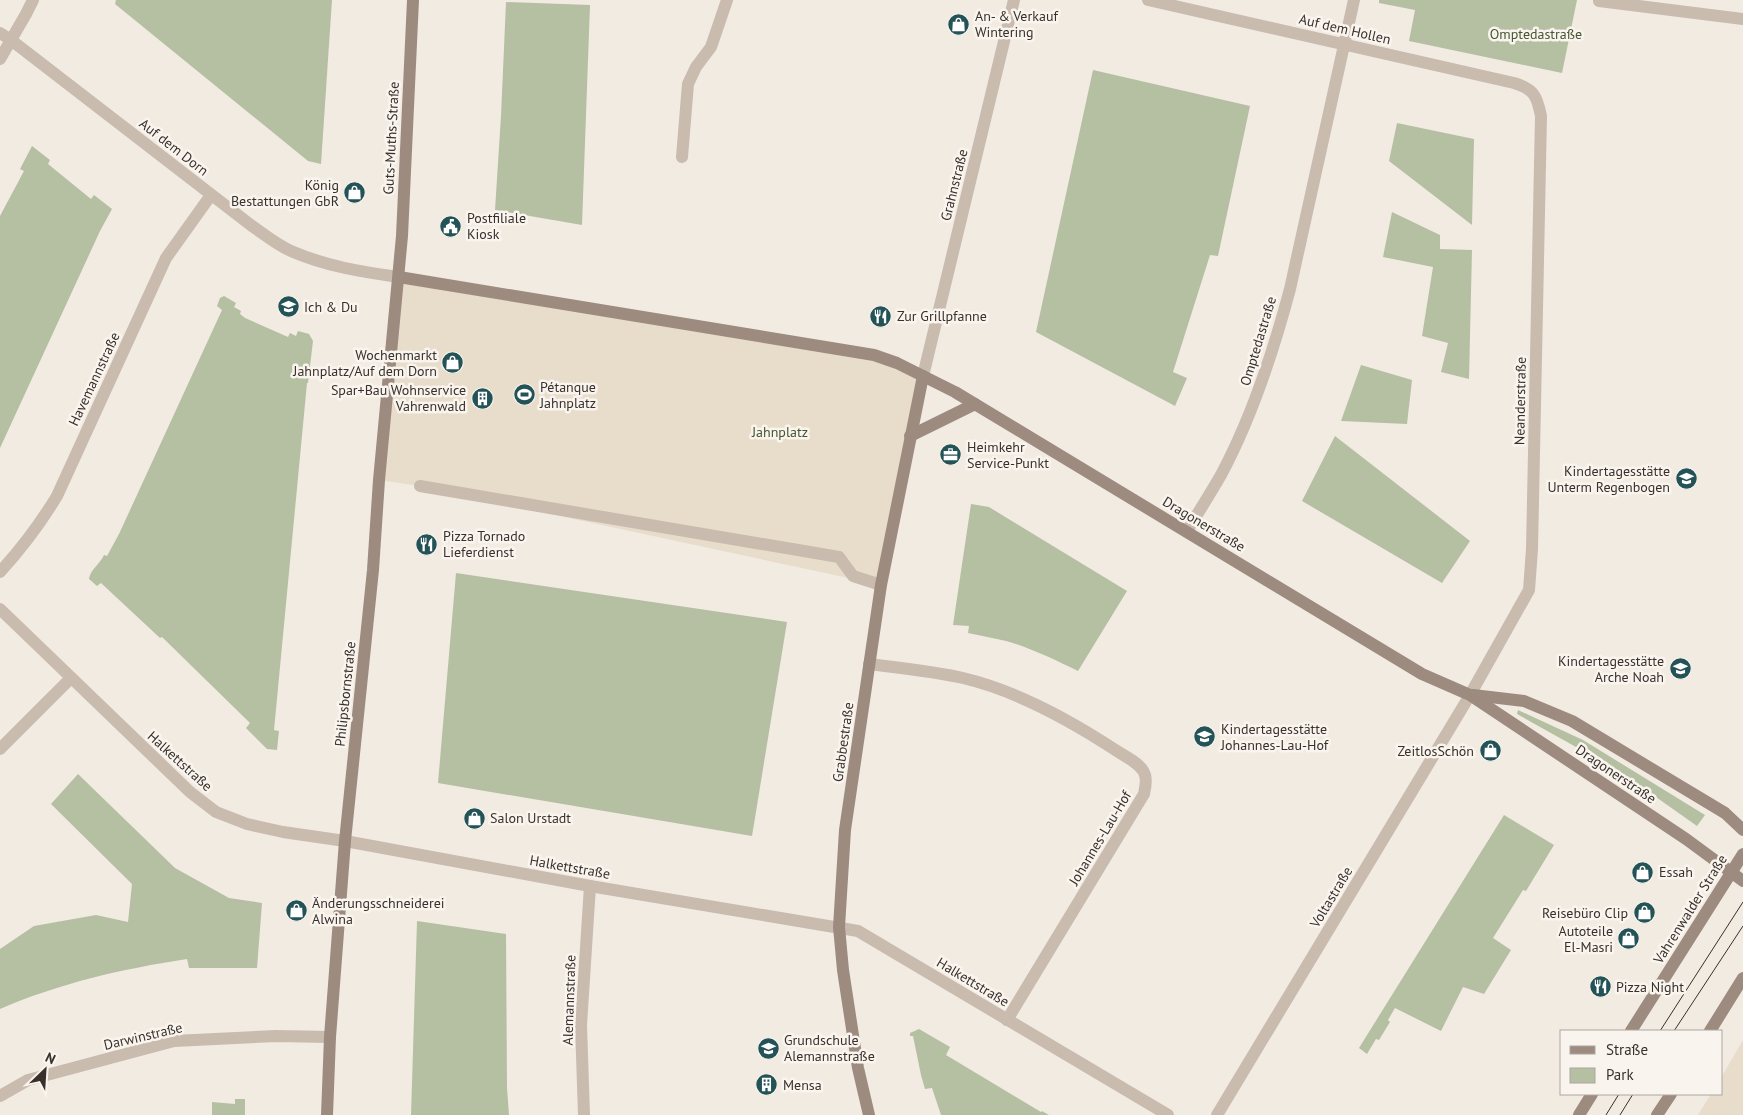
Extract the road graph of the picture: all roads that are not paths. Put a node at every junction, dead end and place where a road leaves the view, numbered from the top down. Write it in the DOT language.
graph roads {
  1 [pos="33,0"];
  2 [pos="413,0"];
  3 [pos="727,0"];
  4 [pos="1014,0"];
  5 [pos="1148,0"];
  6 [pos="1354,0"];
  7 [pos="1599,1"];
  8 [pos="1743,18"];
  9 [pos="5,36"];
  10 [pos="1345,44"];
  11 [pos="0,59"];
  12 [pos="1534,93"];
  13 [pos="682,157"];
  14 [pos="211,195"];
  15 [pos="399,277"];
  16 [pos="923,376"];
  17 [pos="975,404"];
  18 [pos="910,436"];
  19 [pos="420,486"];
  20 [pos="1187,531"];
  21 [pos="0,572"];
  22 [pos="881,585"];
  23 [pos="0,609"];
  24 [pos="869,664"];
  25 [pos="71,678"];
  26 [pos="1470,695"];
  27 [pos="0,749"];
  28 [pos="1743,830"];
  29 [pos="345,841"];
  30 [pos="1743,854"];
  31 [pos="1731,872"];
  32 [pos="1743,881"];
  33 [pos="590,886"];
  34 [pos="839,927"];
  35 [pos="1743,978"];
  36 [pos="1007,1020"];
  37 [pos="1632,1030"];
  38 [pos="1711,1030"];
  39 [pos="330,1037"];
  40 [pos="1591,1095"];
  41 [pos="1670,1095"];
  42 [pos="0,1096"];
  43 [pos="327,1115"];
  44 [pos="584,1115"];
  45 [pos="869,1115"];
  46 [pos="1168,1115"];
  47 [pos="1217,1115"];
  48 [pos="1579,1115"];
  49 [pos="1657,1115"];
  1 -- 9 [label="street"];
  2 -- 15 [label="street, Guts-Muths-Straße"];
  3 -- 13 [label="street"];
  4 -- 16 [label="street, Grahnstraße"];
  5 -- 10 [label="street, Auf dem Hollen"];
  6 -- 10 [label="street, Omptedastraße"];
  7 -- 8 [label="street"];
  9 -- 11 [label="street"];
  9 -- 14 [label="street, Auf dem Dorn"];
  10 -- 12 [label="street, Auf dem Hollen"];
  10 -- 20 [label="street, Omptedastraße"];
  12 -- 26 [label="street, Neanderstraße"];
  14 -- 15 [label="street, Auf dem Dorn"];
  14 -- 21 [label="street, Havemannstraße"];
  15 -- 16 [label="street"];
  15 -- 29 [label="street, Philipsbornstraße"];
  16 -- 17 [label="street, Dragonerstraße"];
  16 -- 18 [label="street, Grabbestraße"];
  17 -- 18 [label="street"];
  17 -- 20 [label="street, Dragonerstraße"];
  18 -- 22 [label="street, Grabbestraße"];
  19 -- 22 [label="street"];
  20 -- 26 [label="street, Dragonerstraße"];
  22 -- 24 [label="street, Grabbestraße"];
  23 -- 25 [label="street, Halkettstraße"];
  24 -- 34 [label="street, Grabbestraße"];
  24 -- 36 [label="street, Johannes-Lau-Hof"];
  25 -- 27 [label="street"];
  25 -- 29 [label="street, Halkettstraße"];
  26 -- 28 [label="street, Dragonerstraße"];
  26 -- 31 [label="street, Dragonerstraße"];
  26 -- 47 [label="street, Voltastraße"];
  29 -- 33 [label="street, Halkettstraße"];
  29 -- 39 [label="street, Philipsbornstraße"];
  30 -- 31 [label="street, Vahrenwalder Straße"];
  31 -- 32 [label="street, Dragonerstraße"];
  31 -- 37 [label="street, Vahrenwalder Straße"];
  33 -- 34 [label="street, Halkettstraße"];
  33 -- 44 [label="street, Alemannstraße"];
  34 -- 36 [label="street, Halkettstraße"];
  34 -- 45 [label="street, Grabbestraße"];
  35 -- 38 [label="street"];
  36 -- 46 [label="street, Halkettstraße"];
  39 -- 42 [label="street, Darwinstraße"];
  39 -- 43 [label="street, Philipsbornstraße"];
  40 -- 48 [label="street"];
  41 -- 49 [label="street"];
}
